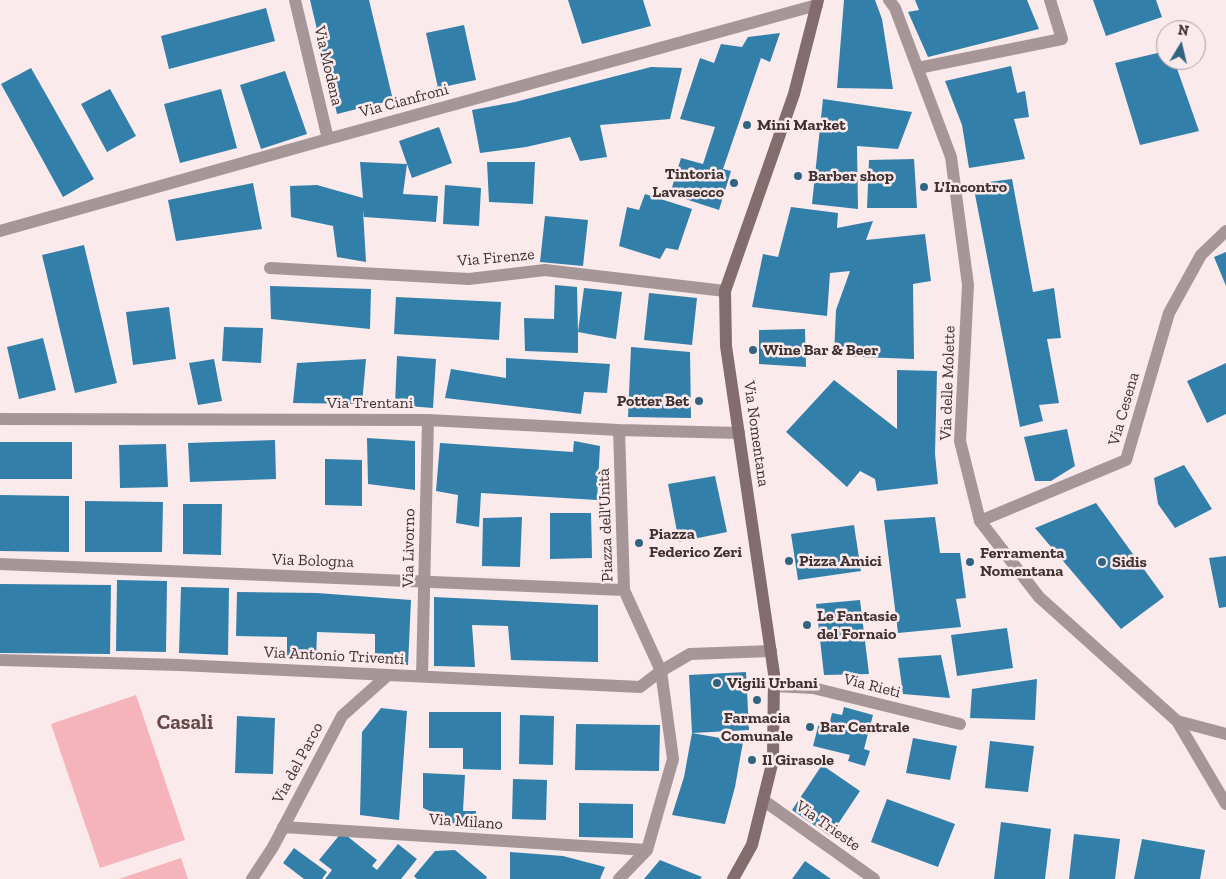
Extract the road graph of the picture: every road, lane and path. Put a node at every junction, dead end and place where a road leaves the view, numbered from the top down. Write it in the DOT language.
graph roads {
  1 [pos="295,0"];
  2 [pos="889,0"];
  3 [pos="1050,0"];
  4 [pos="818,3"];
  5 [pos="918,68"];
  6 [pos="328,139"];
  7 [pos="0,231"];
  8 [pos="1226,231"];
  9 [pos="270,268"];
  10 [pos="725,291"];
  11 [pos="0,419"];
  12 [pos="428,420"];
  13 [pos="619,430"];
  14 [pos="739,434"];
  15 [pos="980,520"];
  16 [pos="0,564"];
  17 [pos="424,582"];
  18 [pos="624,590"];
  19 [pos="771,651"];
  20 [pos="0,660"];
  21 [pos="661,671"];
  22 [pos="388,675"];
  23 [pos="422,676"];
  24 [pos="774,686"];
  25 [pos="1177,721"];
  26 [pos="960,724"];
  27 [pos="1226,734"];
  28 [pos="763,800"];
  29 [pos="1226,804"];
  30 [pos="284,827"];
  31 [pos="646,850"];
  32 [pos="252,879"];
  33 [pos="619,879"];
  34 [pos="733,879"];
  35 [pos="874,879"];
  1 -- 6 [label="street, Via Modena"];
  2 -- 5 [label="street, Via delle Molette"];
  3 -- 5 [label="street"];
  4 -- 6 [label="street, Via Cianfroni"];
  4 -- 10 [label="main road, Via Nomentana"];
  5 -- 15 [label="street, Via delle Molette"];
  6 -- 7 [label="street, Via Cianfroni"];
  8 -- 15 [label="street, Via Cesena"];
  9 -- 10 [label="street, Via Firenze"];
  10 -- 14 [label="main road, Via Nomentana"];
  11 -- 12 [label="street, Via Trentani"];
  12 -- 13 [label="street, Via Trentani"];
  12 -- 17 [label="street, Via Livorno"];
  13 -- 14 [label="street, Via Trentani"];
  13 -- 18 [label="street, Piazza dell'Unità"];
  14 -- 19 [label="main road, Via Nomentana"];
  15 -- 25 [label="street, Via delle Molette"];
  16 -- 17 [label="street, Via Bologna"];
  17 -- 18 [label="street, Via Bologna"];
  17 -- 23 [label="street, Via Livorno"];
  18 -- 21 [label="street, Piazza dell'Unità"];
  19 -- 21 [label="street, Via Antonio Triventi"];
  19 -- 24 [label="main road, Via Nomentana"];
  20 -- 22 [label="street, Via Antonio Triventi"];
  21 -- 23 [label="street, Via Antonio Triventi"];
  21 -- 31 [label="street, Piazza dell'Unità"];
  22 -- 23 [label="street, Via Antonio Triventi"];
  22 -- 30 [label="street, Via del Parco"];
  24 -- 26 [label="street, Via Rieti"];
  24 -- 28 [label="main road, Via Nomentana"];
  25 -- 27 [label="street"];
  25 -- 29 [label="street, Via delle Molette"];
  28 -- 34 [label="main road, Via Nomentana"];
  28 -- 35 [label="street, Via Trieste"];
  30 -- 31 [label="street, Via Milano"];
  30 -- 32 [label="street, Via del Parco"];
  31 -- 33 [label="street"];
}
